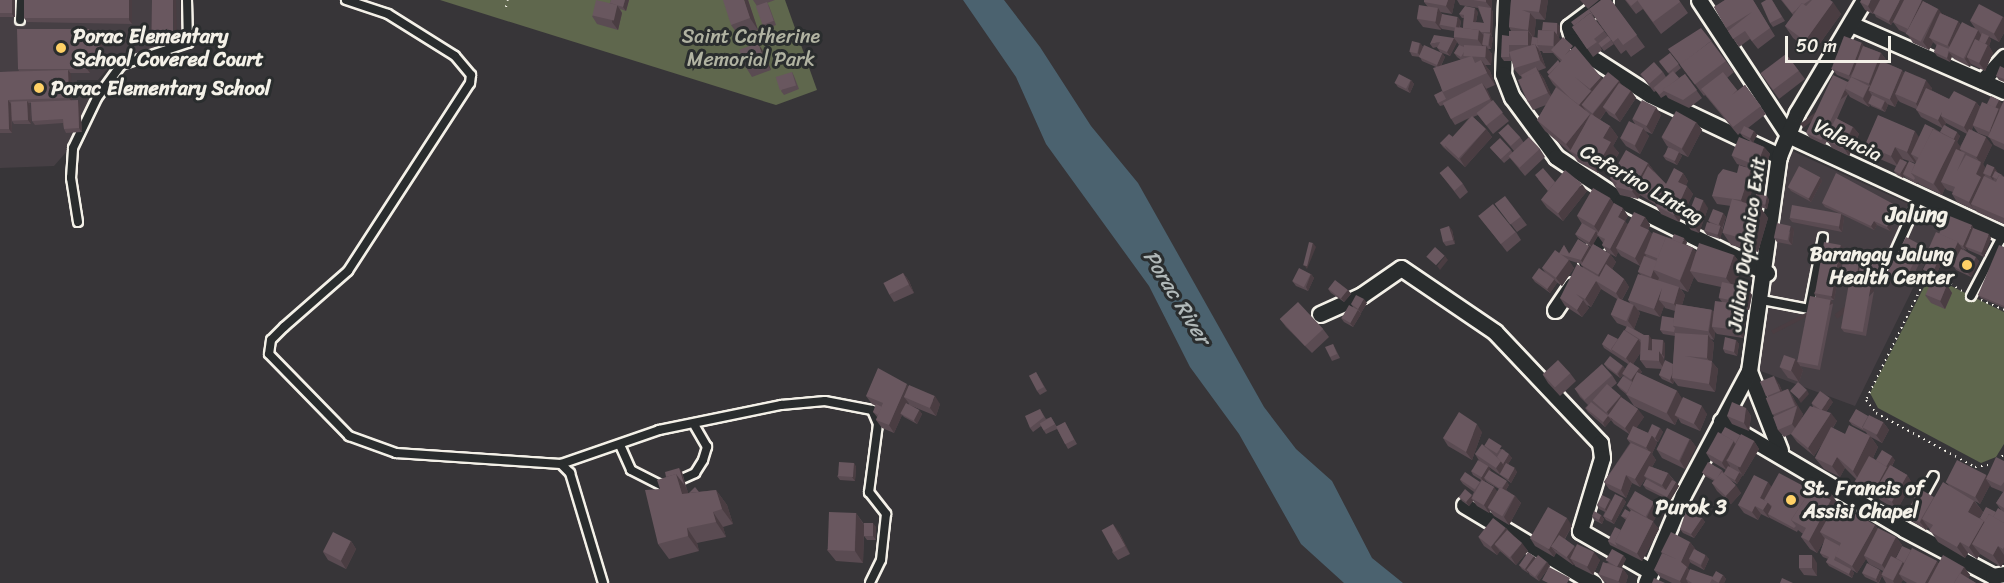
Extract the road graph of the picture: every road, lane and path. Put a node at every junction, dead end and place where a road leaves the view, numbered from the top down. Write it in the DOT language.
graph roads {
  1 [pos="21,0"];
  2 [pos="187,0"];
  3 [pos="346,0"];
  4 [pos="508,0"];
  5 [pos="1506,0"];
  6 [pos="1605,0"];
  7 [pos="1699,0"];
  8 [pos="1858,3"];
  9 [pos="506,8"];
  10 [pos="20,20"];
  11 [pos="1851,24"];
  12 [pos="2004,57"];
  13 [pos="1982,81"];
  14 [pos="2004,91"];
  15 [pos="1788,135"];
  16 [pos="1779,156"];
  17 [pos="1919,198"];
  18 [pos="1622,201"];
  19 [pos="78,222"];
  20 [pos="2003,235"];
  21 [pos="1824,237"];
  22 [pos="1889,265"];
  23 [pos="1767,273"];
  24 [pos="1971,296"];
  25 [pos="1762,300"];
  26 [pos="1555,310"];
  27 [pos="2004,310"];
  28 [pos="1320,314"];
  29 [pos="1749,371"];
  30 [pos="1721,421"];
  31 [pos="695,426"];
  32 [pos="620,445"];
  33 [pos="2004,454"];
  34 [pos="1787,460"];
  35 [pos="561,464"];
  36 [pos="1934,476"];
  37 [pos="1464,506"];
  38 [pos="1914,512"];
  39 [pos="2003,575"];
  40 [pos="1648,577"];
  41 [pos="603,583"];
  42 [pos="870,583"];
  43 [pos="1593,583"];
  1 -- 10 [label="lane"];
  2 -- 19 [label="lane"];
  3 -- 35 [label="lane"];
  4 -- 9 [label="path"];
  5 -- 18 [label="street, Ceferino LIntag"];
  6 -- 16 [label="street"];
  7 -- 15 [label="street, Valencia"];
  8 -- 11 [label="street, Julian Dychaico Exit"];
  11 -- 13 [label="street"];
  11 -- 15 [label="street, Julian Dychaico Exit"];
  12 -- 13 [label="street"];
  13 -- 14 [label="street"];
  15 -- 16 [label="street, Julian Dychaico Exit"];
  15 -- 17 [label="street, Valencia"];
  16 -- 23 [label="street, Julian Dychaico Exit"];
  17 -- 20 [label="street, Valencia"];
  17 -- 22 [label="lane"];
  18 -- 23 [label="street, Ceferino LIntag"];
  18 -- 26 [label="street"];
  20 -- 24 [label="lane"];
  21 -- 25 [label="lane"];
  23 -- 25 [label="street, Julian Dychaico Exit"];
  24 -- 27 [label="path"];
  24 -- 33 [label="path"];
  25 -- 29 [label="street, Julian Dychaico Exit"];
  28 -- 40 [label="street"];
  29 -- 30 [label="street"];
  29 -- 34 [label="street"];
  30 -- 34 [label="street"];
  30 -- 40 [label="street"];
  31 -- 32 [label="lane"];
  31 -- 32 [label="lane"];
  31 -- 42 [label="lane"];
  32 -- 35 [label="lane"];
  34 -- 39 [label="street"];
  35 -- 41 [label="lane"];
  36 -- 38 [label="lane"];
  37 -- 43 [label="street"];
}
